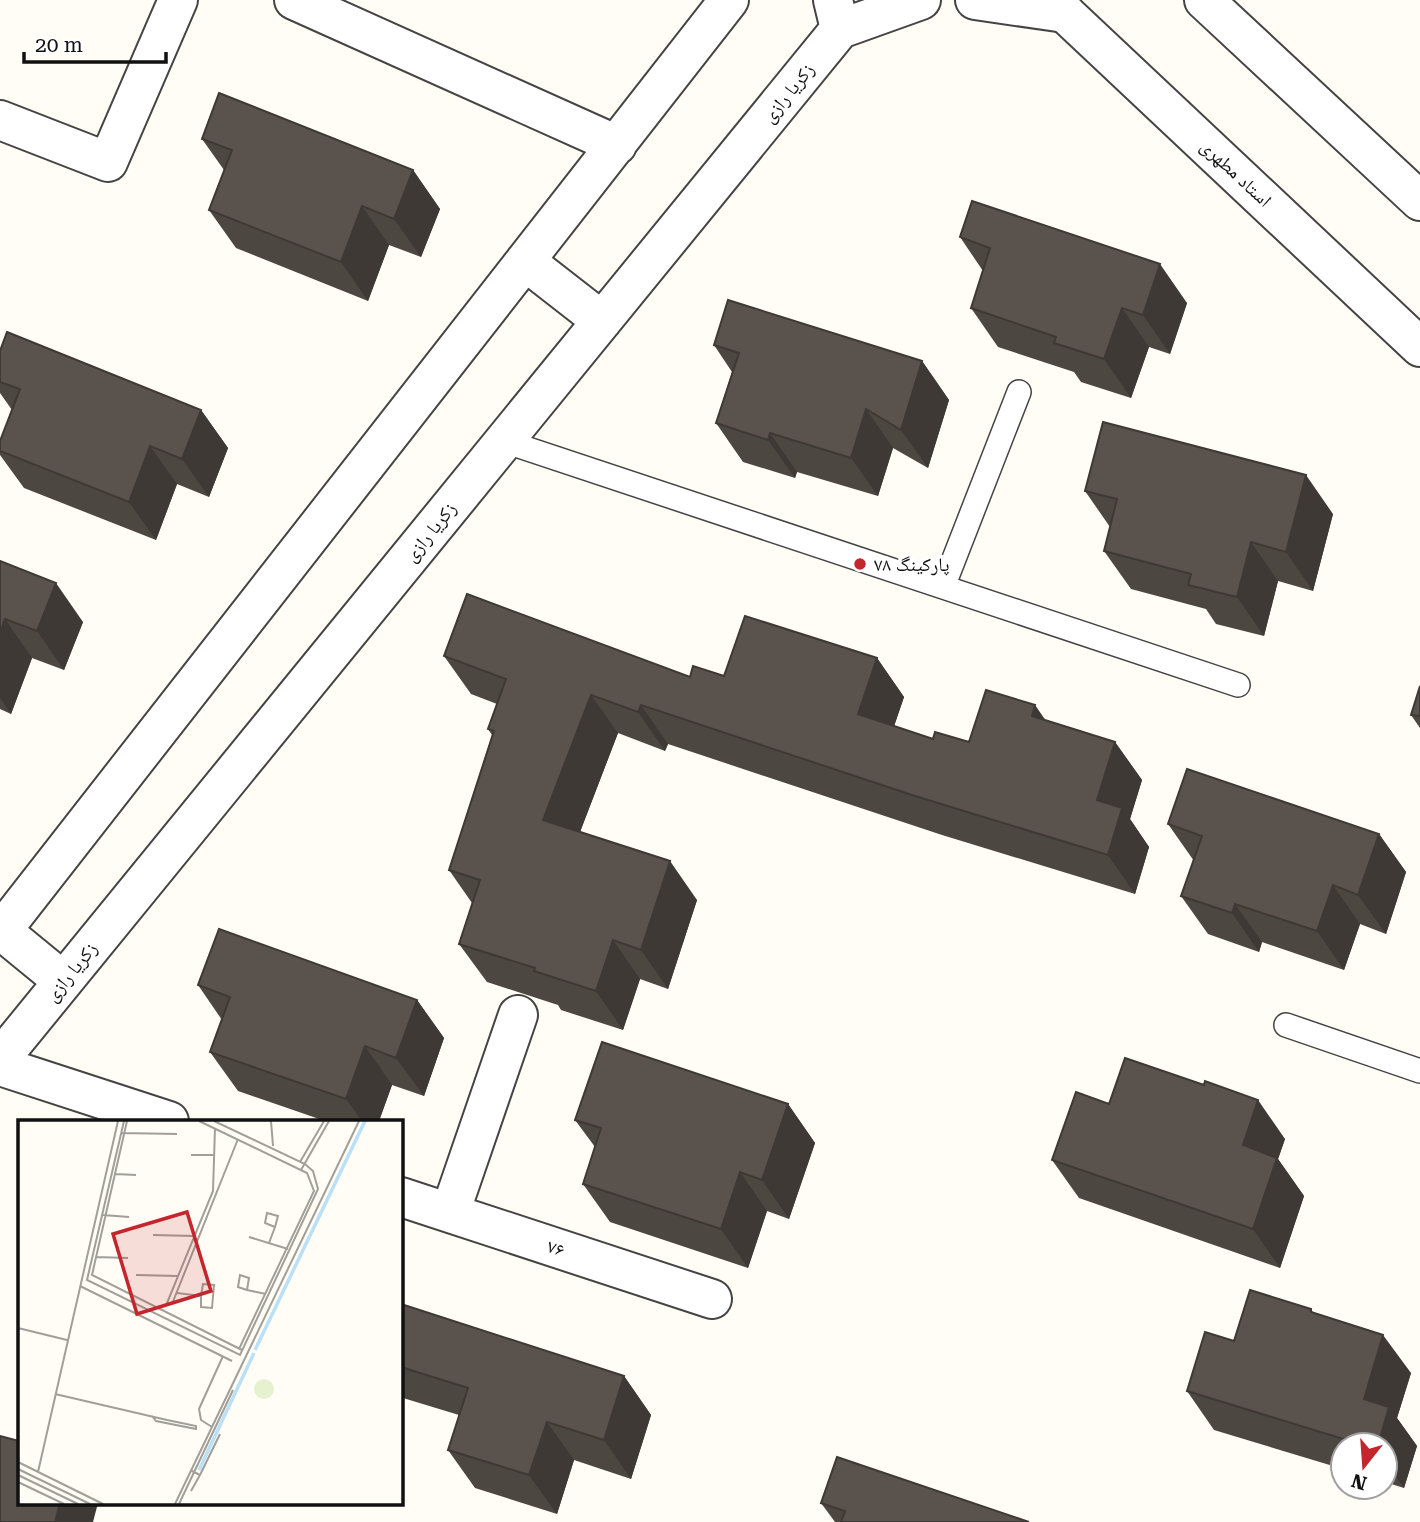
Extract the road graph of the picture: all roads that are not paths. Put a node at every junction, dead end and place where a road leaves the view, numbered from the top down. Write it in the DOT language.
graph roads {
  1 [pos="178,0"];
  2 [pos="294,0"];
  3 [pos="729,0"];
  4 [pos="921,0"];
  5 [pos="975,0"];
  6 [pos="1203,0"];
  7 [pos="1058,7"];
  8 [pos="837,15"];
  9 [pos="0,120"];
  10 [pos="617,145"];
  11 [pos="1420,201"];
  12 [pos="525,261"];
  13 [pos="602,321"];
  14 [pos="1420,347"];
  15 [pos="1019,392"];
  16 [pos="504,441"];
  17 [pos="943,587"];
  18 [pos="1238,685"];
  19 [pos="1,932"];
  20 [pos="63,981"];
  21 [pos="517,1015"];
  22 [pos="1286,1025"];
  23 [pos="0,1059"];
  24 [pos="0,1066"];
  25 [pos="1420,1071"];
  26 [pos="166,1120"];
  27 [pos="402,1197"];
  28 [pos="450,1213"];
  29 [pos="712,1299"];
  1 -- 9 [label="street"];
  2 -- 10 [label="street"];
  3 -- 10 [label="street"];
  4 -- 8 [label="street"];
  5 -- 7 [label="street"];
  6 -- 11 [label="street"];
  7 -- 14 [label="street, استاد مطهری"];
  8 -- 13 [label="street, زکریا رازی"];
  10 -- 12 [label="street"];
  12 -- 13 [label="street"];
  12 -- 19 [label="street"];
  13 -- 16 [label="street, زکریا رازی"];
  15 -- 17 [label="lane"];
  16 -- 17 [label="lane"];
  16 -- 20 [label="street, زکریا رازی"];
  17 -- 18 [label="lane"];
  19 -- 20 [label="street"];
  20 -- 23 [label="street, زکریا رازی"];
  21 -- 28 [label="street"];
  22 -- 25 [label="lane"];
  24 -- 26 [label="street"];
  27 -- 28 [label="street, ۷۶"];
  28 -- 29 [label="street, ۷۶"];
}
